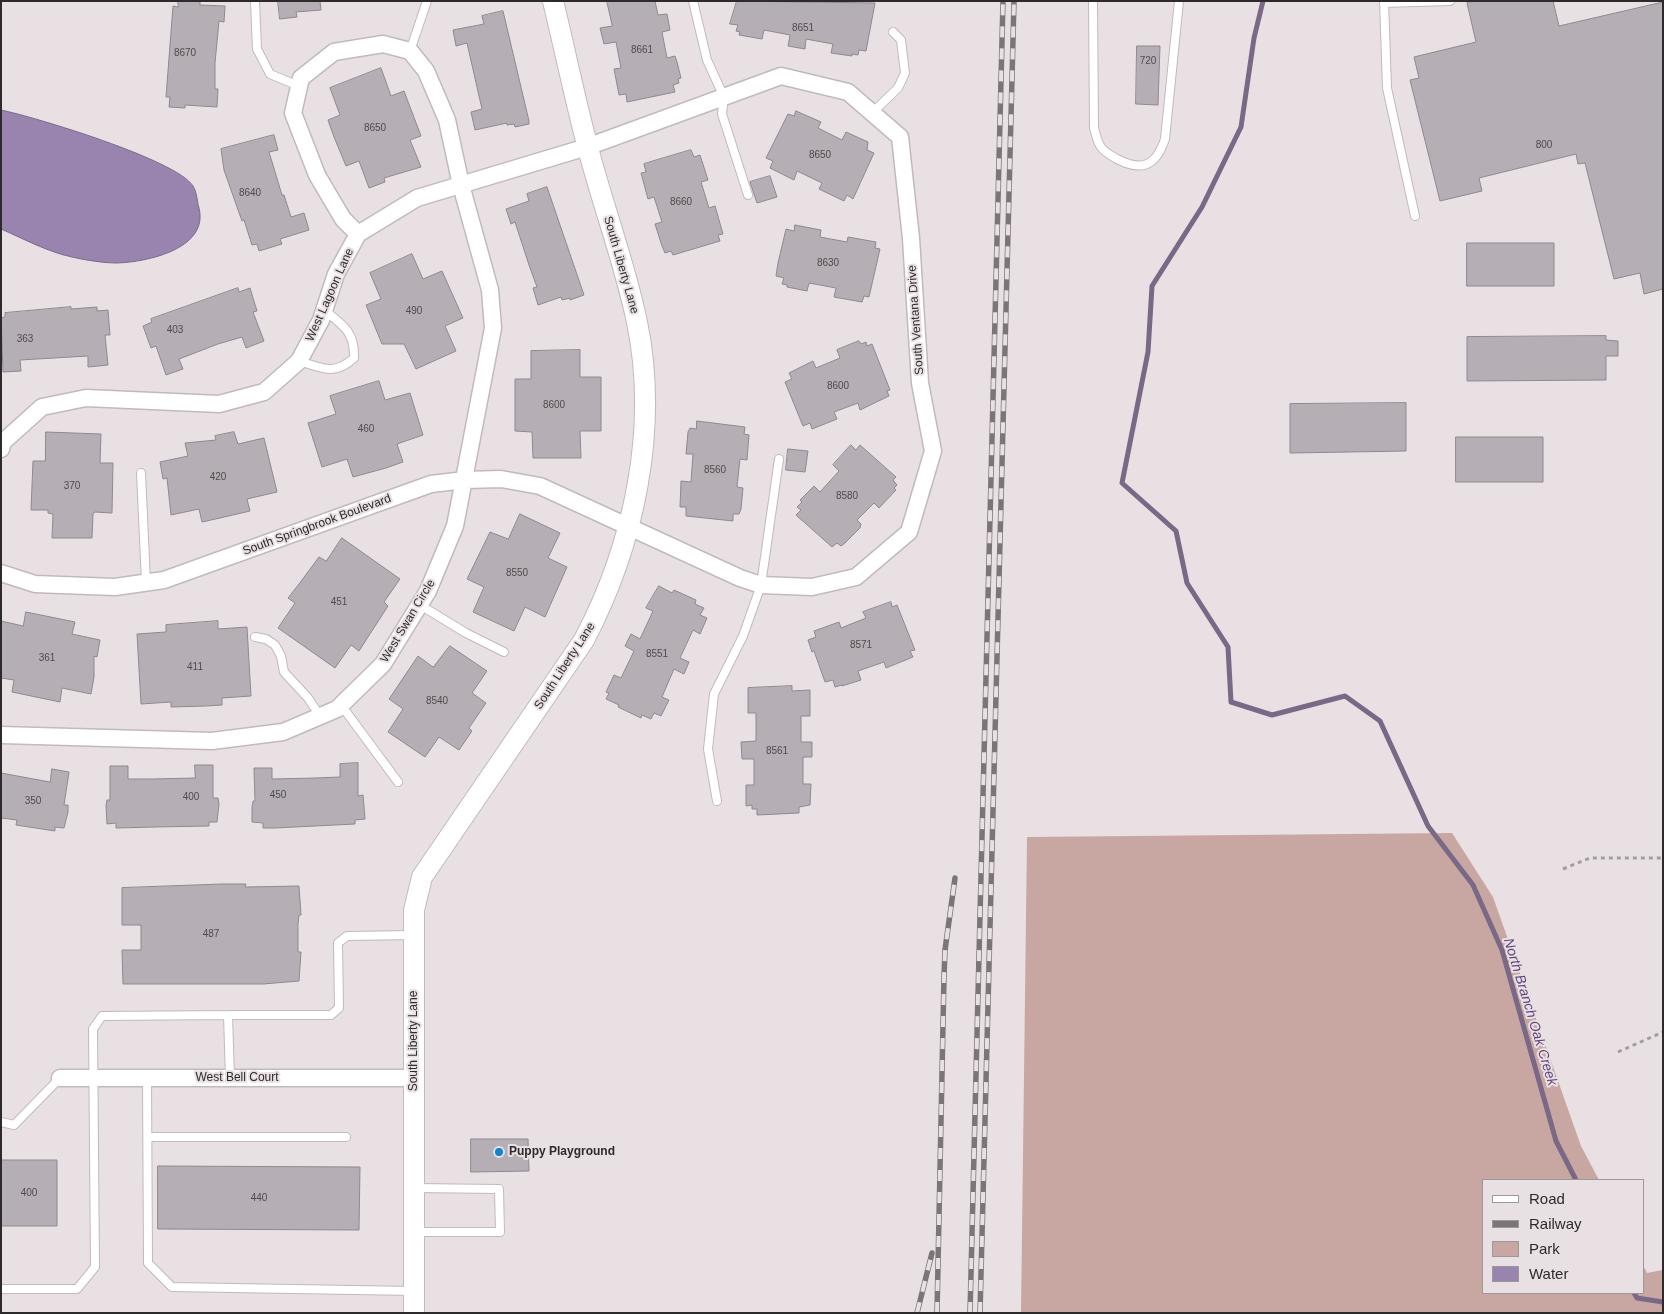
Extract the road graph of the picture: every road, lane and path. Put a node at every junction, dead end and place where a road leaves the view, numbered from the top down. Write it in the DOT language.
graph roads {
  1 [pos="255,1"];
  2 [pos="427,1"];
  3 [pos="553,1"];
  4 [pos="693,1"];
  5 [pos="1093,1"];
  6 [pos="1179,1"];
  7 [pos="1450,1"];
  8 [pos="1384,2"];
  9 [pos="892,32"];
  10 [pos="410,51"];
  11 [pos="299,86"];
  12 [pos="724,97"];
  13 [pos="872,113"];
  14 [pos="587,147"];
  15 [pos="461,185"];
  16 [pos="748,195"];
  17 [pos="1415,216"];
  18 [pos="358,234"];
  19 [pos="324,310"];
  20 [pos="299,361"];
  21 [pos="1,449"];
  22 [pos="779,458"];
  23 [pos="141,474"];
  24 [pos="465,480"];
  25 [pos="628,526"];
  26 [pos="1,573"];
  27 [pos="146,582"];
  28 [pos="761,585"];
  29 [pos="420,605"];
  30 [pos="255,637"];
  31 [pos="504,652"];
  32 [pos="341,705"];
  33 [pos="320,716"];
  34 [pos="1,735"];
  35 [pos="398,782"];
  36 [pos="717,801"];
  37 [pos="1663,858"];
  38 [pos="1563,869"];
  39 [pos="414,935"];
  40 [pos="228,1015"];
  41 [pos="1663,1032"];
  42 [pos="1618,1052"];
  43 [pos="60,1078"];
  44 [pos="93,1078"];
  45 [pos="147,1078"];
  46 [pos="230,1078"];
  47 [pos="414,1078"];
  48 [pos="1,1122"];
  49 [pos="148,1137"];
  50 [pos="346,1137"];
  51 [pos="414,1188"];
  52 [pos="414,1232"];
  53 [pos="1,1289"];
  54 [pos="414,1291"];
  55 [pos="414,1313"];
  1 -- 11 [label="lane"];
  2 -- 10 [label="lane"];
  3 -- 14 [label="street, South Liberty Lane"];
  4 -- 12 [label="lane"];
  5 -- 6 [label="lane"];
  7 -- 8 [label="lane"];
  8 -- 17 [label="lane"];
  9 -- 13 [label="lane"];
  10 -- 11 [label="street"];
  10 -- 15 [label="street"];
  11 -- 18 [label="street"];
  12 -- 13 [label="street, South Ventana Drive"];
  12 -- 14 [label="street, South Ventana Drive"];
  12 -- 16 [label="lane"];
  13 -- 28 [label="street, South Ventana Drive"];
  14 -- 15 [label="street, West Lagoon Lane"];
  14 -- 25 [label="street, South Liberty Lane"];
  15 -- 18 [label="street, West Lagoon Lane"];
  15 -- 24 [label="street, West Swan Circle"];
  18 -- 19 [label="street, West Lagoon Lane"];
  19 -- 20 [label="street, West Lagoon Lane"];
  19 -- 20 [label="lane"];
  20 -- 21 [label="street, West Lagoon Lane"];
  22 -- 28 [label="lane"];
  23 -- 27 [label="lane"];
  24 -- 25 [label="street, South Springbrook Boulevard"];
  24 -- 27 [label="street, South Springbrook Boulevard"];
  24 -- 29 [label="street, West Swan Circle"];
  25 -- 28 [label="street, South Ventana Drive"];
  25 -- 39 [label="street, South Liberty Lane"];
  26 -- 27 [label="street, South Springbrook Boulevard"];
  28 -- 36 [label="lane"];
  29 -- 31 [label="lane"];
  29 -- 32 [label="street, West Swan Circle"];
  30 -- 33 [label="lane"];
  32 -- 33 [label="street, West Swan Circle"];
  32 -- 35 [label="lane"];
  33 -- 34 [label="street, West Swan Circle"];
  37 -- 38 [label="path"];
  39 -- 40 [label="lane"];
  39 -- 47 [label="street, South Liberty Lane"];
  40 -- 44 [label="lane"];
  40 -- 46 [label="lane"];
  41 -- 42 [label="path"];
  43 -- 44 [label="street, West Bell Court"];
  43 -- 48 [label="lane"];
  44 -- 45 [label="street, West Bell Court"];
  44 -- 53 [label="lane"];
  45 -- 46 [label="street, West Bell Court"];
  45 -- 49 [label="lane"];
  46 -- 47 [label="street, West Bell Court"];
  47 -- 51 [label="street, South Liberty Lane"];
  49 -- 50 [label="lane"];
  49 -- 54 [label="lane"];
  51 -- 52 [label="street, South Liberty Lane"];
  51 -- 52 [label="lane"];
  52 -- 54 [label="street, South Liberty Lane"];
  54 -- 55 [label="street, South Liberty Lane"];
}
